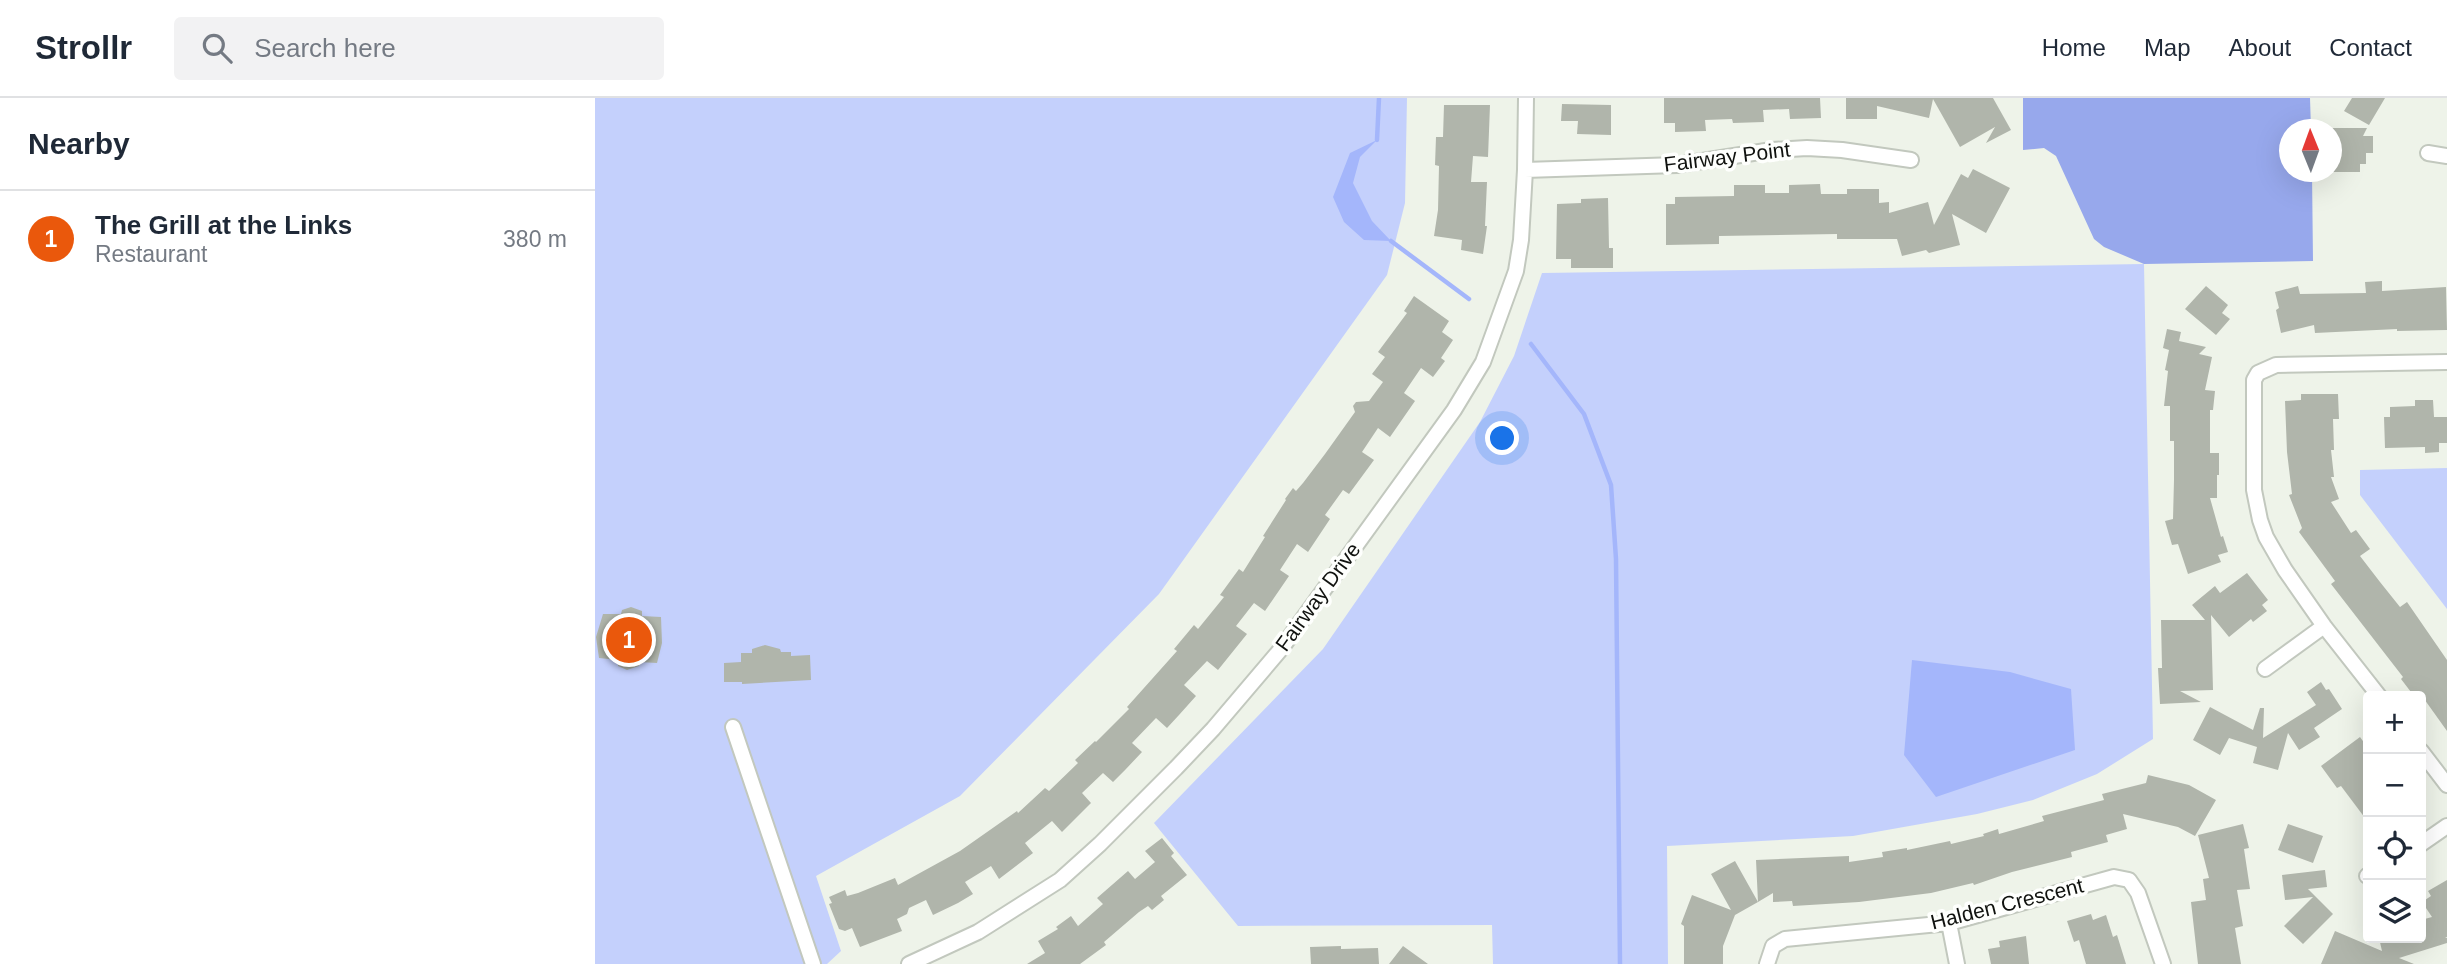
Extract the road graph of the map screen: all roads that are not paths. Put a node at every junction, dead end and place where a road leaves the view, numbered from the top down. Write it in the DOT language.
graph roads {
  1 [pos="1526,98"];
  2 [pos="2428,153"];
  3 [pos="2447,156"];
  4 [pos="1911,160"];
  5 [pos="1525,170"];
  6 [pos="2447,362"];
  7 [pos="2324,626"];
  8 [pos="2265,669"];
  9 [pos="2375,691"];
  10 [pos="733,727"];
  11 [pos="2423,754"];
  12 [pos="2447,785"];
  13 [pos="2447,826"];
  14 [pos="2426,841"];
  15 [pos="1949,923"];
  16 [pos="813,964"];
  17 [pos="909,964"];
  18 [pos="1767,964"];
  19 [pos="1957,964"];
  20 [pos="2163,964"];
  1 -- 5 [label="street, Fairway Drive"];
  2 -- 3 [label="street"];
  4 -- 5 [label="street, Fairway Point"];
  5 -- 17 [label="street, Fairway Drive"];
  6 -- 7 [label="street"];
  7 -- 8 [label="street"];
  7 -- 9 [label="street"];
  10 -- 16 [label="street"];
  11 -- 12 [label="street"];
  13 -- 14 [label="street"];
  15 -- 18 [label="street, Halden Crescent"];
  15 -- 19 [label="street"];
  15 -- 20 [label="street, Halden Crescent"];
}
